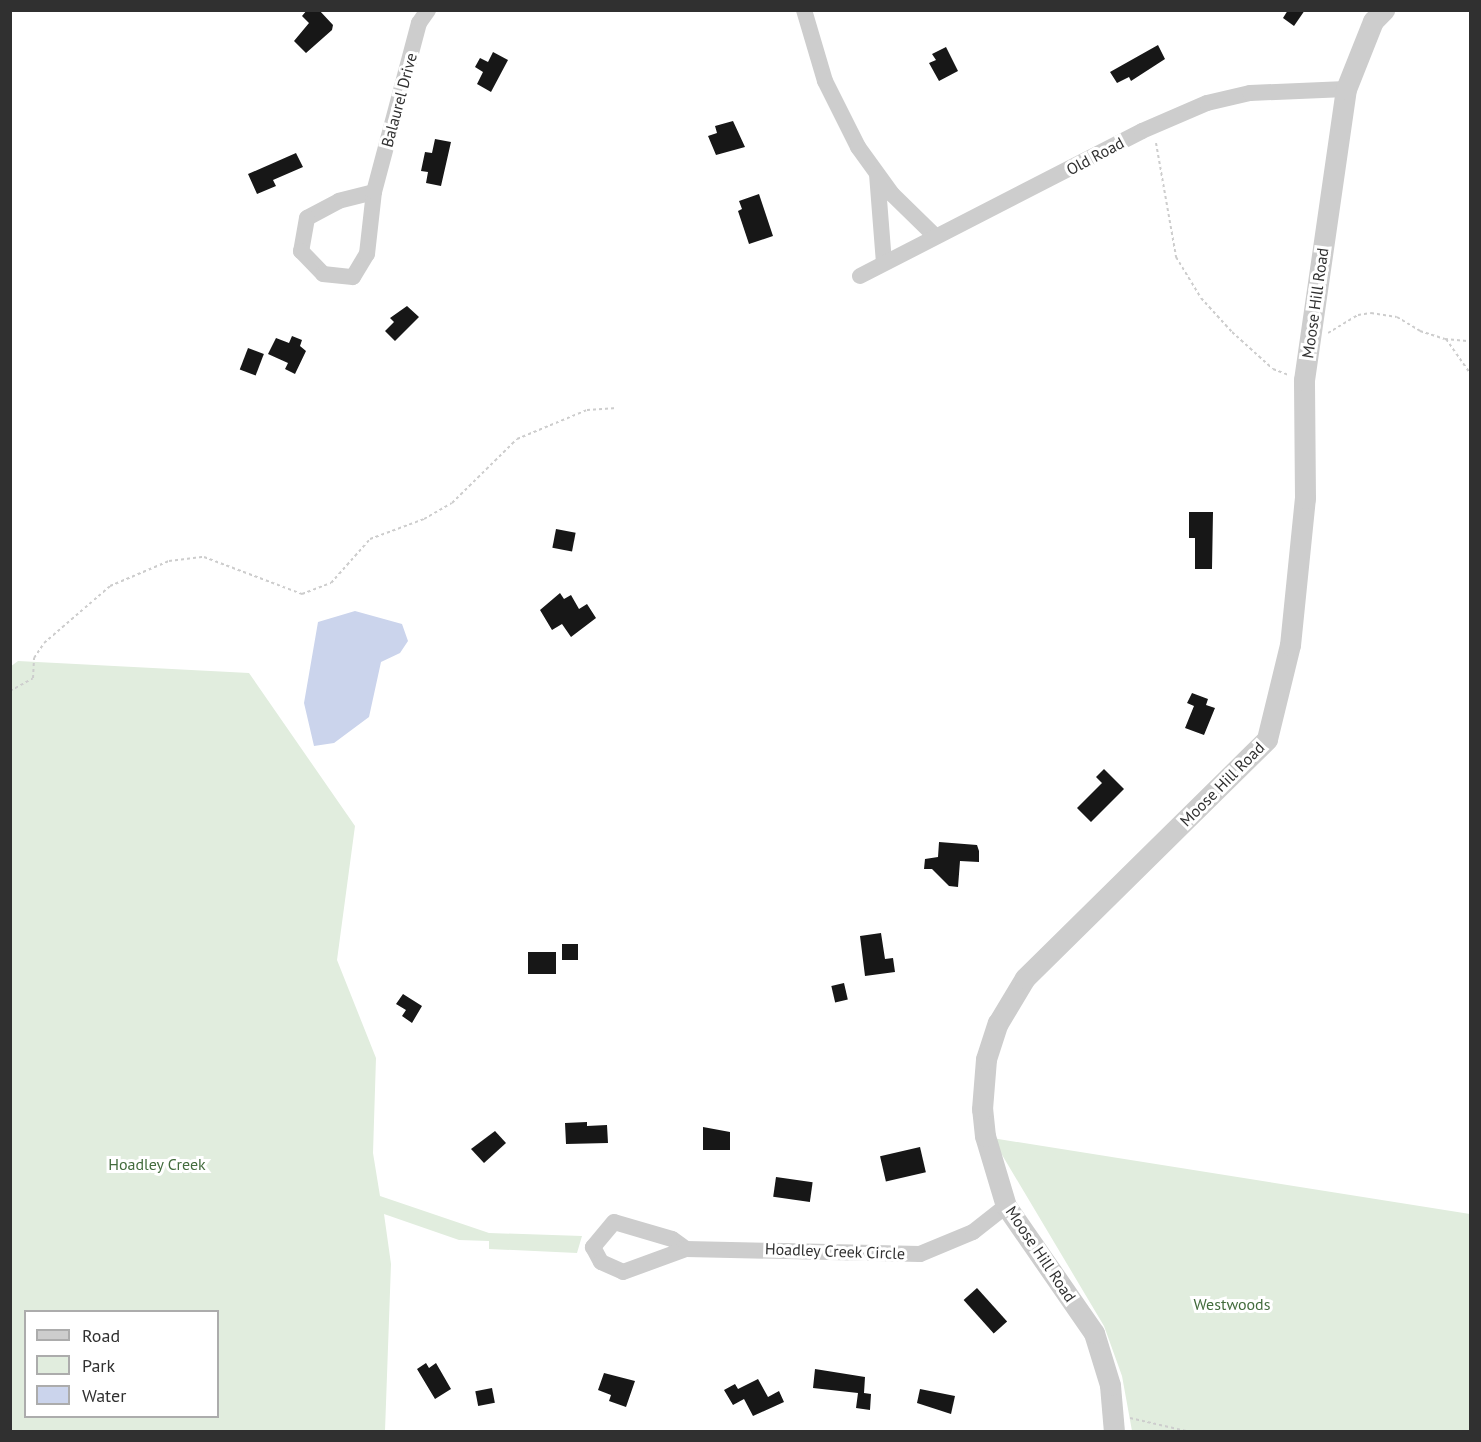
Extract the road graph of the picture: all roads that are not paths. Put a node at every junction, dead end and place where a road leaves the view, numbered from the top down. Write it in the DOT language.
graph roads {
  1 [pos="428,10"];
  2 [pos="804,10"];
  3 [pos="1384,10"];
  4 [pos="1346,89"];
  5 [pos="877,173"];
  6 [pos="374,192"];
  7 [pos="934,235"];
  8 [pos="884,262"];
  9 [pos="860,276"];
  10 [pos="1006,1206"];
  11 [pos="686,1249"];
  12 [pos="1113,1423"];
  1 -- 6 [label="street, Balaurel Drive"];
  2 -- 5 [label="street"];
  3 -- 4 [label="street, Moose Hill Road"];
  4 -- 7 [label="street, Old Road"];
  4 -- 10 [label="street, Moose Hill Road"];
  5 -- 7 [label="street"];
  5 -- 8 [label="street"];
  6 -- 6 [label="street, Balaurel Drive"];
  7 -- 8 [label="street, Old Road"];
  8 -- 9 [label="street, Old Road"];
  10 -- 11 [label="street, Hoadley Creek Circle"];
  10 -- 12 [label="street, Moose Hill Road"];
  11 -- 11 [label="street, Hoadley Creek Circle"];
}
